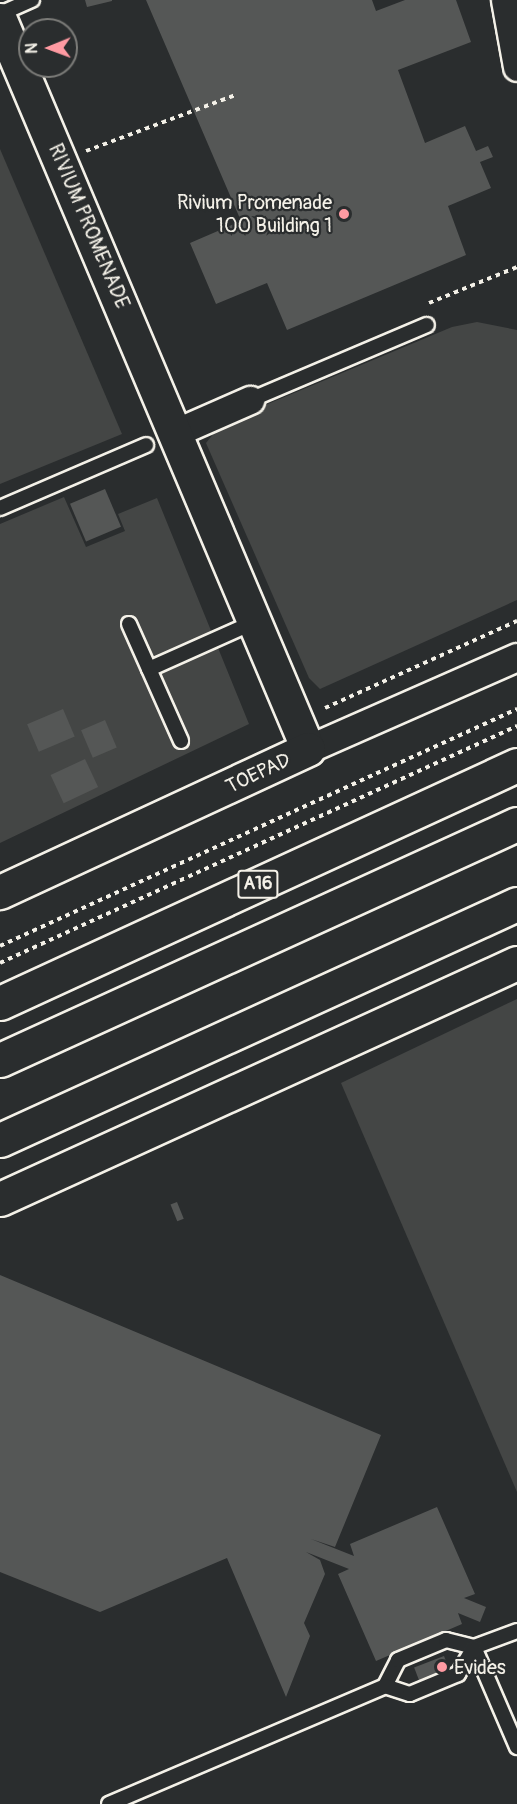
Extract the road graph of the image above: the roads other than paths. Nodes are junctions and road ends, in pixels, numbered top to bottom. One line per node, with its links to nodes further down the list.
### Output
1 (33, 0): 3 (lane)
2 (505, 0): 5 (street)
3 (0, 14)
4 (0, 20): 8 (main road, RIVIUM PROMENADE)
5 (517, 67)
6 (427, 325): 7 (lane)
7 (250, 400): 8 (street)
8 (177, 432): 11 (main road, RIVIUM PROMENADE)
9 (146, 445): 10 (lane)
10 (0, 507)
11 (254, 622): 14 (lane); 16 (main road, RIVIUM PROMENADE)
12 (129, 624): 14 (lane)
13 (517, 657): 16 (street, TOEPAD)
14 (149, 669): 15 (lane)
15 (181, 741)
16 (308, 750): 19 (main road, TOEPAD)
17 (517, 765): 22 (main road, A16)
18 (517, 824): 23 (main road)
19 (0, 892)
20 (517, 904): 24 (main road)
21 (517, 963): 25 (main road)
22 (0, 1003)
23 (0, 1060)
24 (0, 1140)
25 (0, 1199)
26 (517, 1631): 27 (lane)
27 (474, 1647): 28 (lane); 28 (lane); 29 (lane)
28 (385, 1686): 30 (lane)
29 (517, 1747)
30 (109, 1804)

